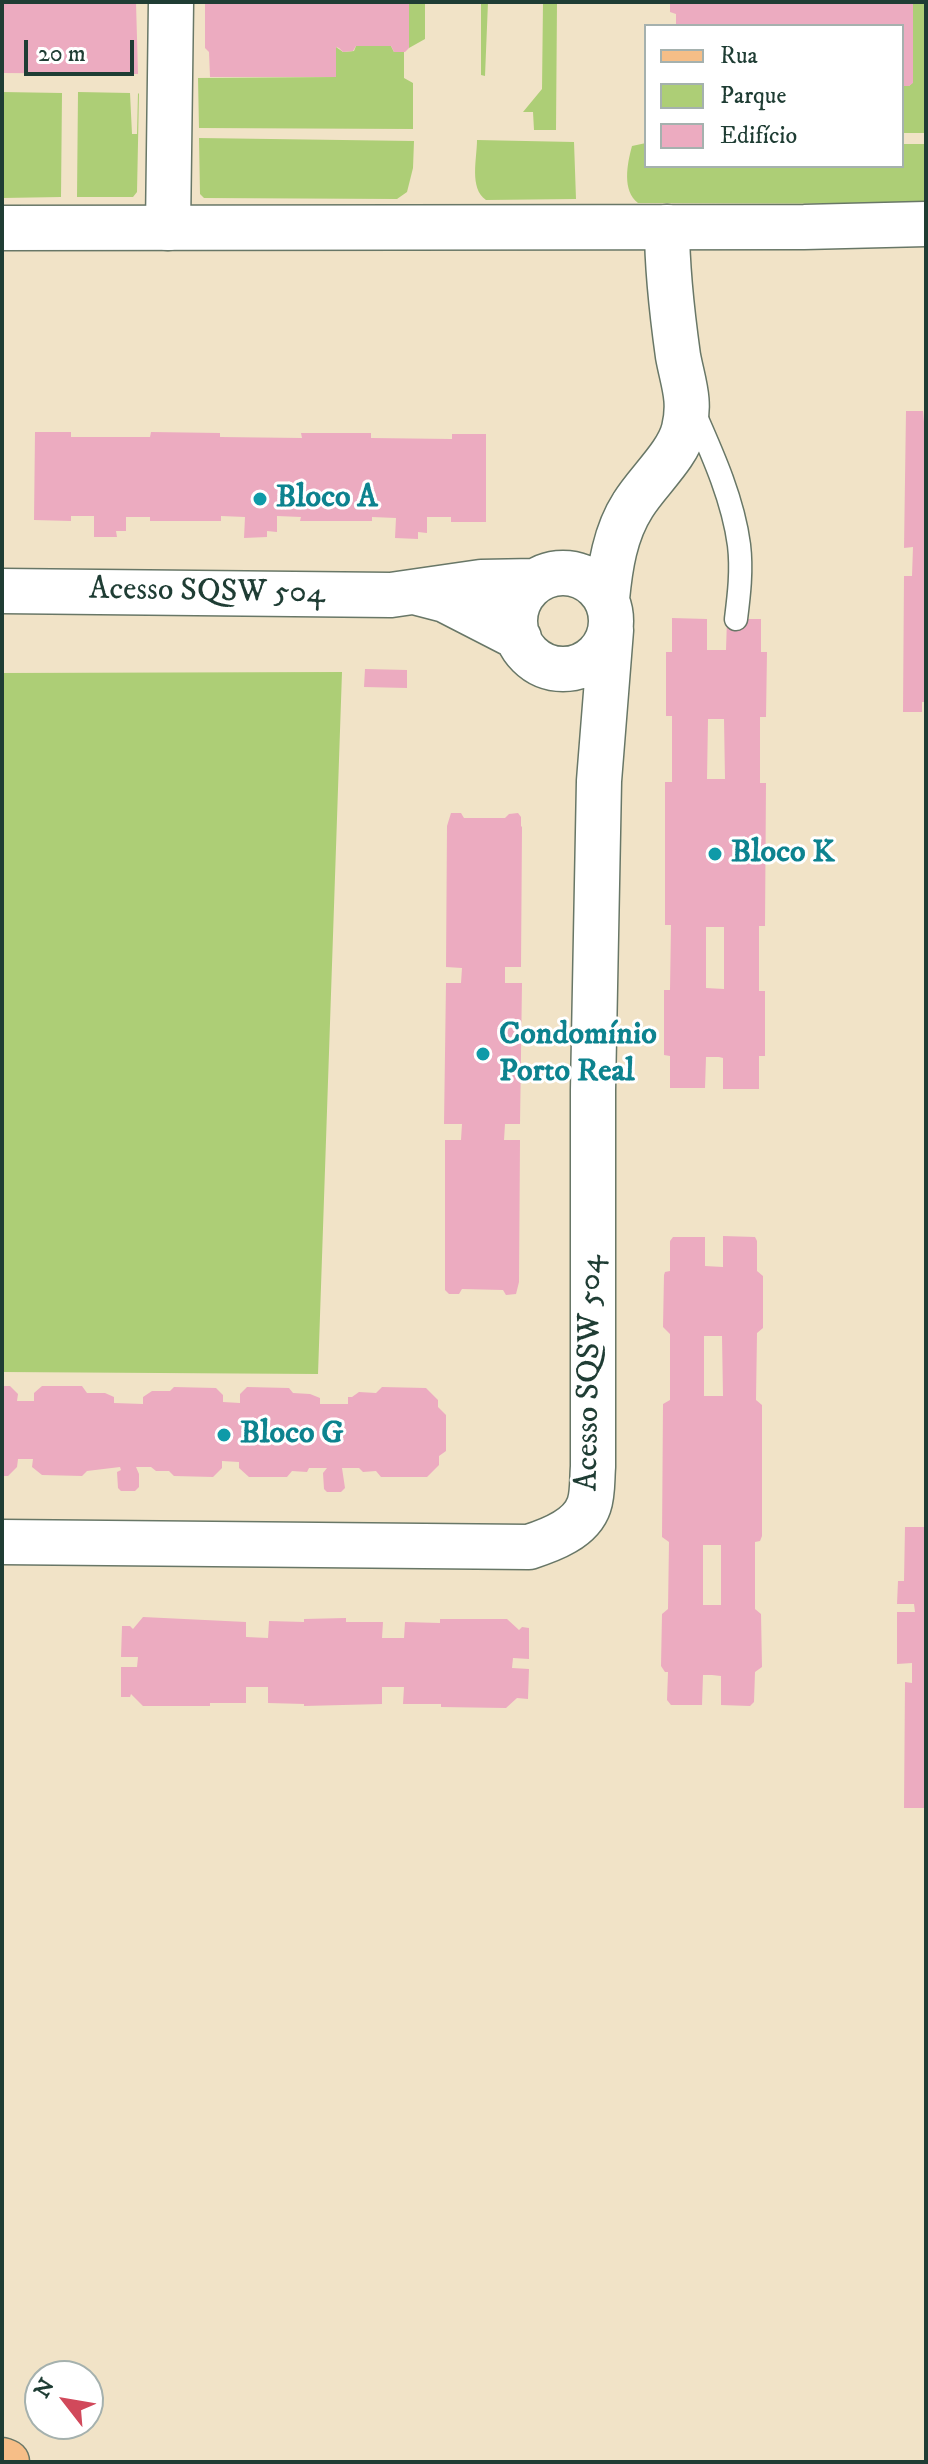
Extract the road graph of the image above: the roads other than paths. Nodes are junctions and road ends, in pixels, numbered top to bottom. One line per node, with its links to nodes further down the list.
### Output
1 (171, 2): 5 (street)
2 (924, 226): 3 (street)
3 (667, 227): 5 (street); 6 (street, Acesso SQSW 504)
4 (2, 228): 5 (street)
5 (168, 228)
6 (683, 379): 7 (street, Acesso SQSW 504); 10 (street, Acesso SQSW 504); 11 (lane)
7 (545, 577): 9 (street, Acesso SQSW 504); 10 (street); 12 (street)
8 (2, 591): 9 (street, Acesso SQSW 504)
9 (412, 591): 12 (street, Acesso SQSW 504)
10 (609, 615): 12 (street); 13 (street, Acesso SQSW 504)
11 (736, 619)
12 (526, 649): 13 (street, Acesso SQSW 504)
13 (599, 781): 14 (street, Acesso SQSW 504)
14 (2, 1542)

